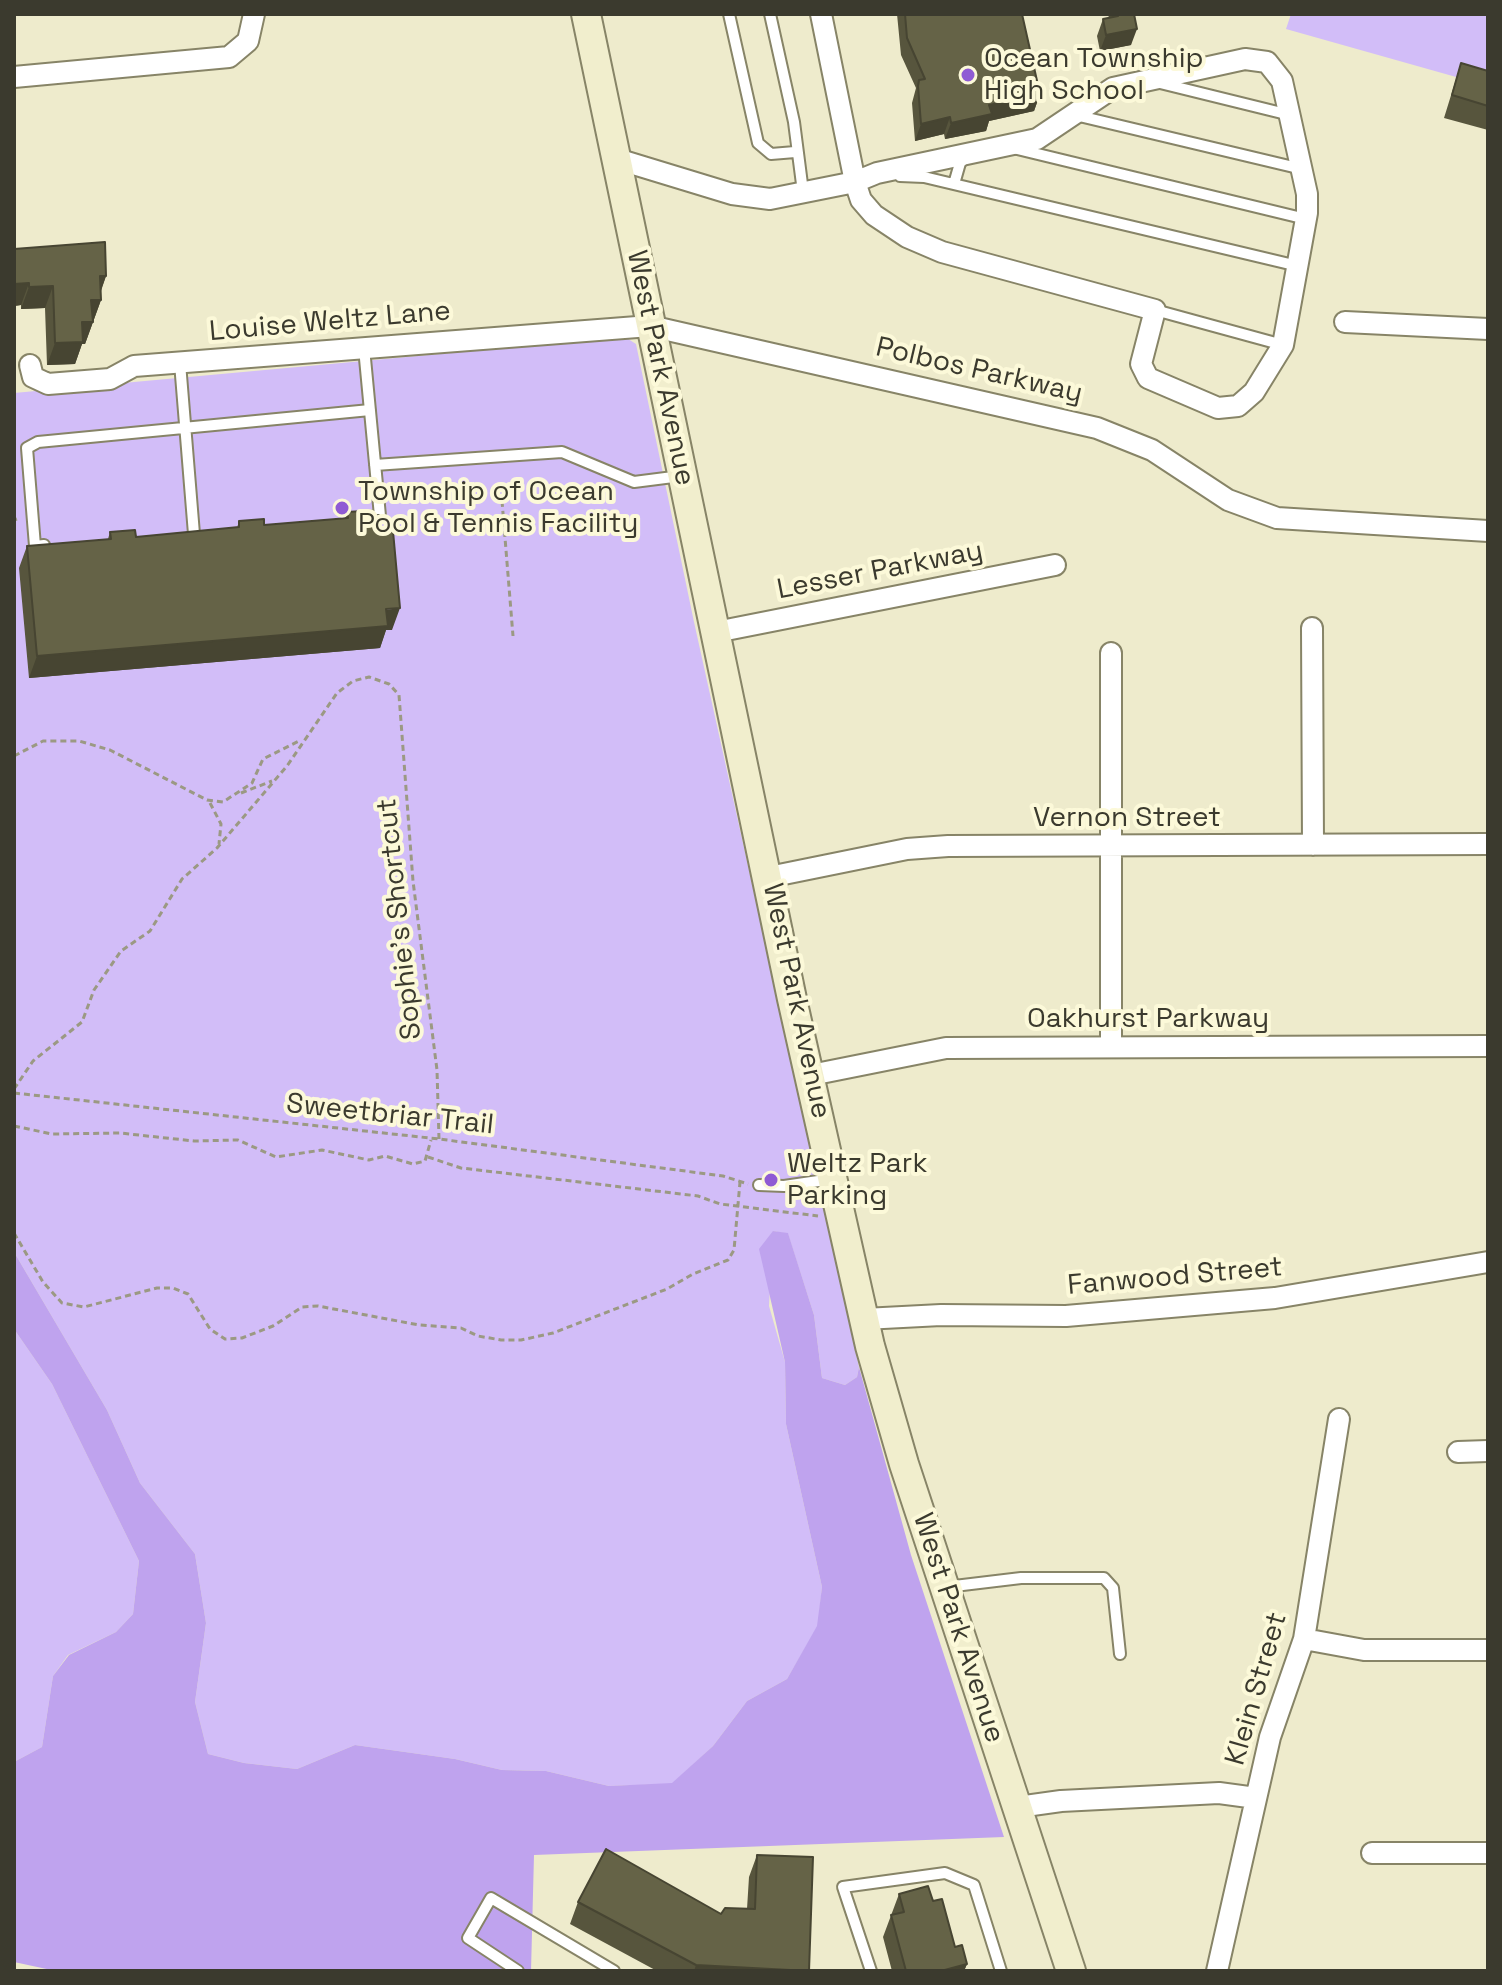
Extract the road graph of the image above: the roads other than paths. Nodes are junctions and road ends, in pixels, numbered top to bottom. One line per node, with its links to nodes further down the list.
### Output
1 (254, 14): 6 (street)
2 (586, 14): 13 (street, West Park Avenue)
3 (729, 14): 11 (lane)
4 (770, 14): 11 (lane)
5 (821, 14): 15 (street)
6 (14, 77)
7 (1148, 80): 8 (street); 9 (lane); 9 (street)
8 (1075, 115): 10 (street); 14 (lane)
9 (1290, 115): 14 (street)
10 (1004, 146): 12 (street); 18 (lane)
11 (795, 152): 17 (lane)
12 (973, 152): 15 (street); 16 (lane)
13 (617, 159): 17 (street); 22 (street, West Park Avenue)
14 (1302, 169): 18 (street)
15 (855, 182): 16 (lane); 17 (street); 20 (street)
16 (954, 184): 19 (lane)
17 (803, 192)
18 (1306, 219): 19 (street)
19 (1299, 266): 24 (street)
20 (1155, 310): 24 (lane); 24 (street)
21 (1345, 322): 23 (street)
22 (650, 326): 25 (street, Louise Weltz Lane); 31 (street, West Park Avenue); 33 (street, Polbos Parkway)
23 (1488, 329)
24 (1283, 345)
25 (364, 348): 26 (street, Louise Weltz Lane); 28 (lane)
26 (180, 363): 27 (street, Louise Weltz Lane); 29 (lane)
27 (30, 365)
28 (370, 410): 29 (lane); 30 (lane)
29 (185, 426): 35 (lane); 37 (lane)
30 (375, 465): 31 (lane); 32 (lane)
31 (682, 475): 40 (street, West Park Avenue)
32 (349, 519)
33 (1488, 531)
34 (209, 532): 35 (lane)
35 (194, 534): 36 (lane)
36 (178, 535)
37 (51, 545)
38 (1055, 565): 40 (street, Lesser Parkway)
39 (1312, 628): 44 (street)
40 (716, 632): 45 (street, West Park Avenue)
41 (1111, 653): 43 (street)
42 (1488, 844): 44 (street, Vernon Street)
43 (1112, 845): 44 (street, Vernon Street); 45 (street, Vernon Street); 47 (street)
44 (1313, 845)
45 (769, 877): 48 (street, West Park Avenue)
46 (1488, 1046): 47 (street, Oakhurst Parkway)
47 (1111, 1047): 48 (street, Oakhurst Parkway)
48 (811, 1075): 49 (street, West Park Avenue)
49 (834, 1178): 50 (lane); 52 (street, West Park Avenue)
50 (759, 1185)
51 (1488, 1262): 52 (street, Fanwood Street)
52 (864, 1319): 56 (street, West Park Avenue)
53 (1339, 1419): 57 (street, Klein Street)
54 (1488, 1451): 55 (street)
55 (1458, 1452)
56 (944, 1587): 59 (lane); 61 (street, West Park Avenue)
57 (1304, 1639): 58 (street); 60 (street, Klein Street)
58 (1488, 1650)
59 (1120, 1654)
60 (1256, 1798): 61 (street); 69 (street, Klein Street)
61 (1018, 1807): 68 (street, West Park Avenue)
62 (1372, 1853): 63 (street)
63 (1488, 1853)
64 (518, 1971): 65 (lane)
65 (614, 1971)
66 (871, 1971): 67 (lane)
67 (1001, 1971)
68 (1071, 1971)
69 (1217, 1971)

